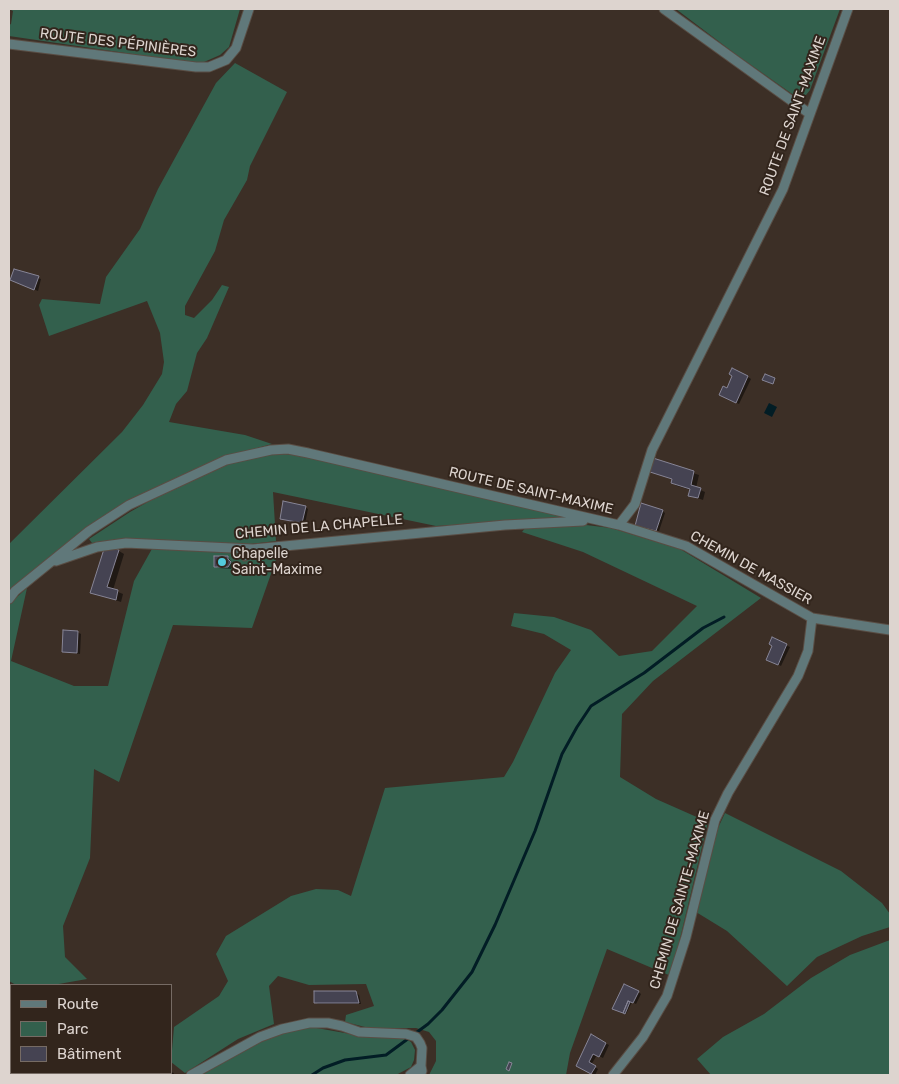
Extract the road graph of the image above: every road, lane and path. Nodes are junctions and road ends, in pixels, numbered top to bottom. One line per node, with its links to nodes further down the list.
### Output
1 (248, 9): 4 (street, ROUTE DES PÉPINIÈRES)
2 (664, 9): 5 (street)
3 (848, 9): 5 (street, ROUTE DE SAINT-MAXIME)
4 (9, 44)
5 (810, 114): 7 (street, ROUTE DE SAINT-MAXIME)
6 (594, 520): 7 (street, ROUTE DE SAINT-MAXIME); 8 (street, CHEMIN DE LA CHAPELLE); 10 (street, ROUTE DE SAINT-MAXIME)
7 (619, 525): 12 (street, CHEMIN DE MASSIER)
8 (244, 548): 9 (lane); 10 (street, CHEMIN DE LA CHAPELLE)
9 (245, 558)
10 (50, 563): 11 (street, ROUTE DE SAINT-MAXIME)
11 (9, 599)
12 (812, 618): 13 (street); 17 (street, CHEMIN DE SAINTE-MAXIME)
13 (890, 630)
14 (420, 1070): 15 (street); 16 (street)
15 (191, 1075)
16 (410, 1075)
17 (613, 1075)

